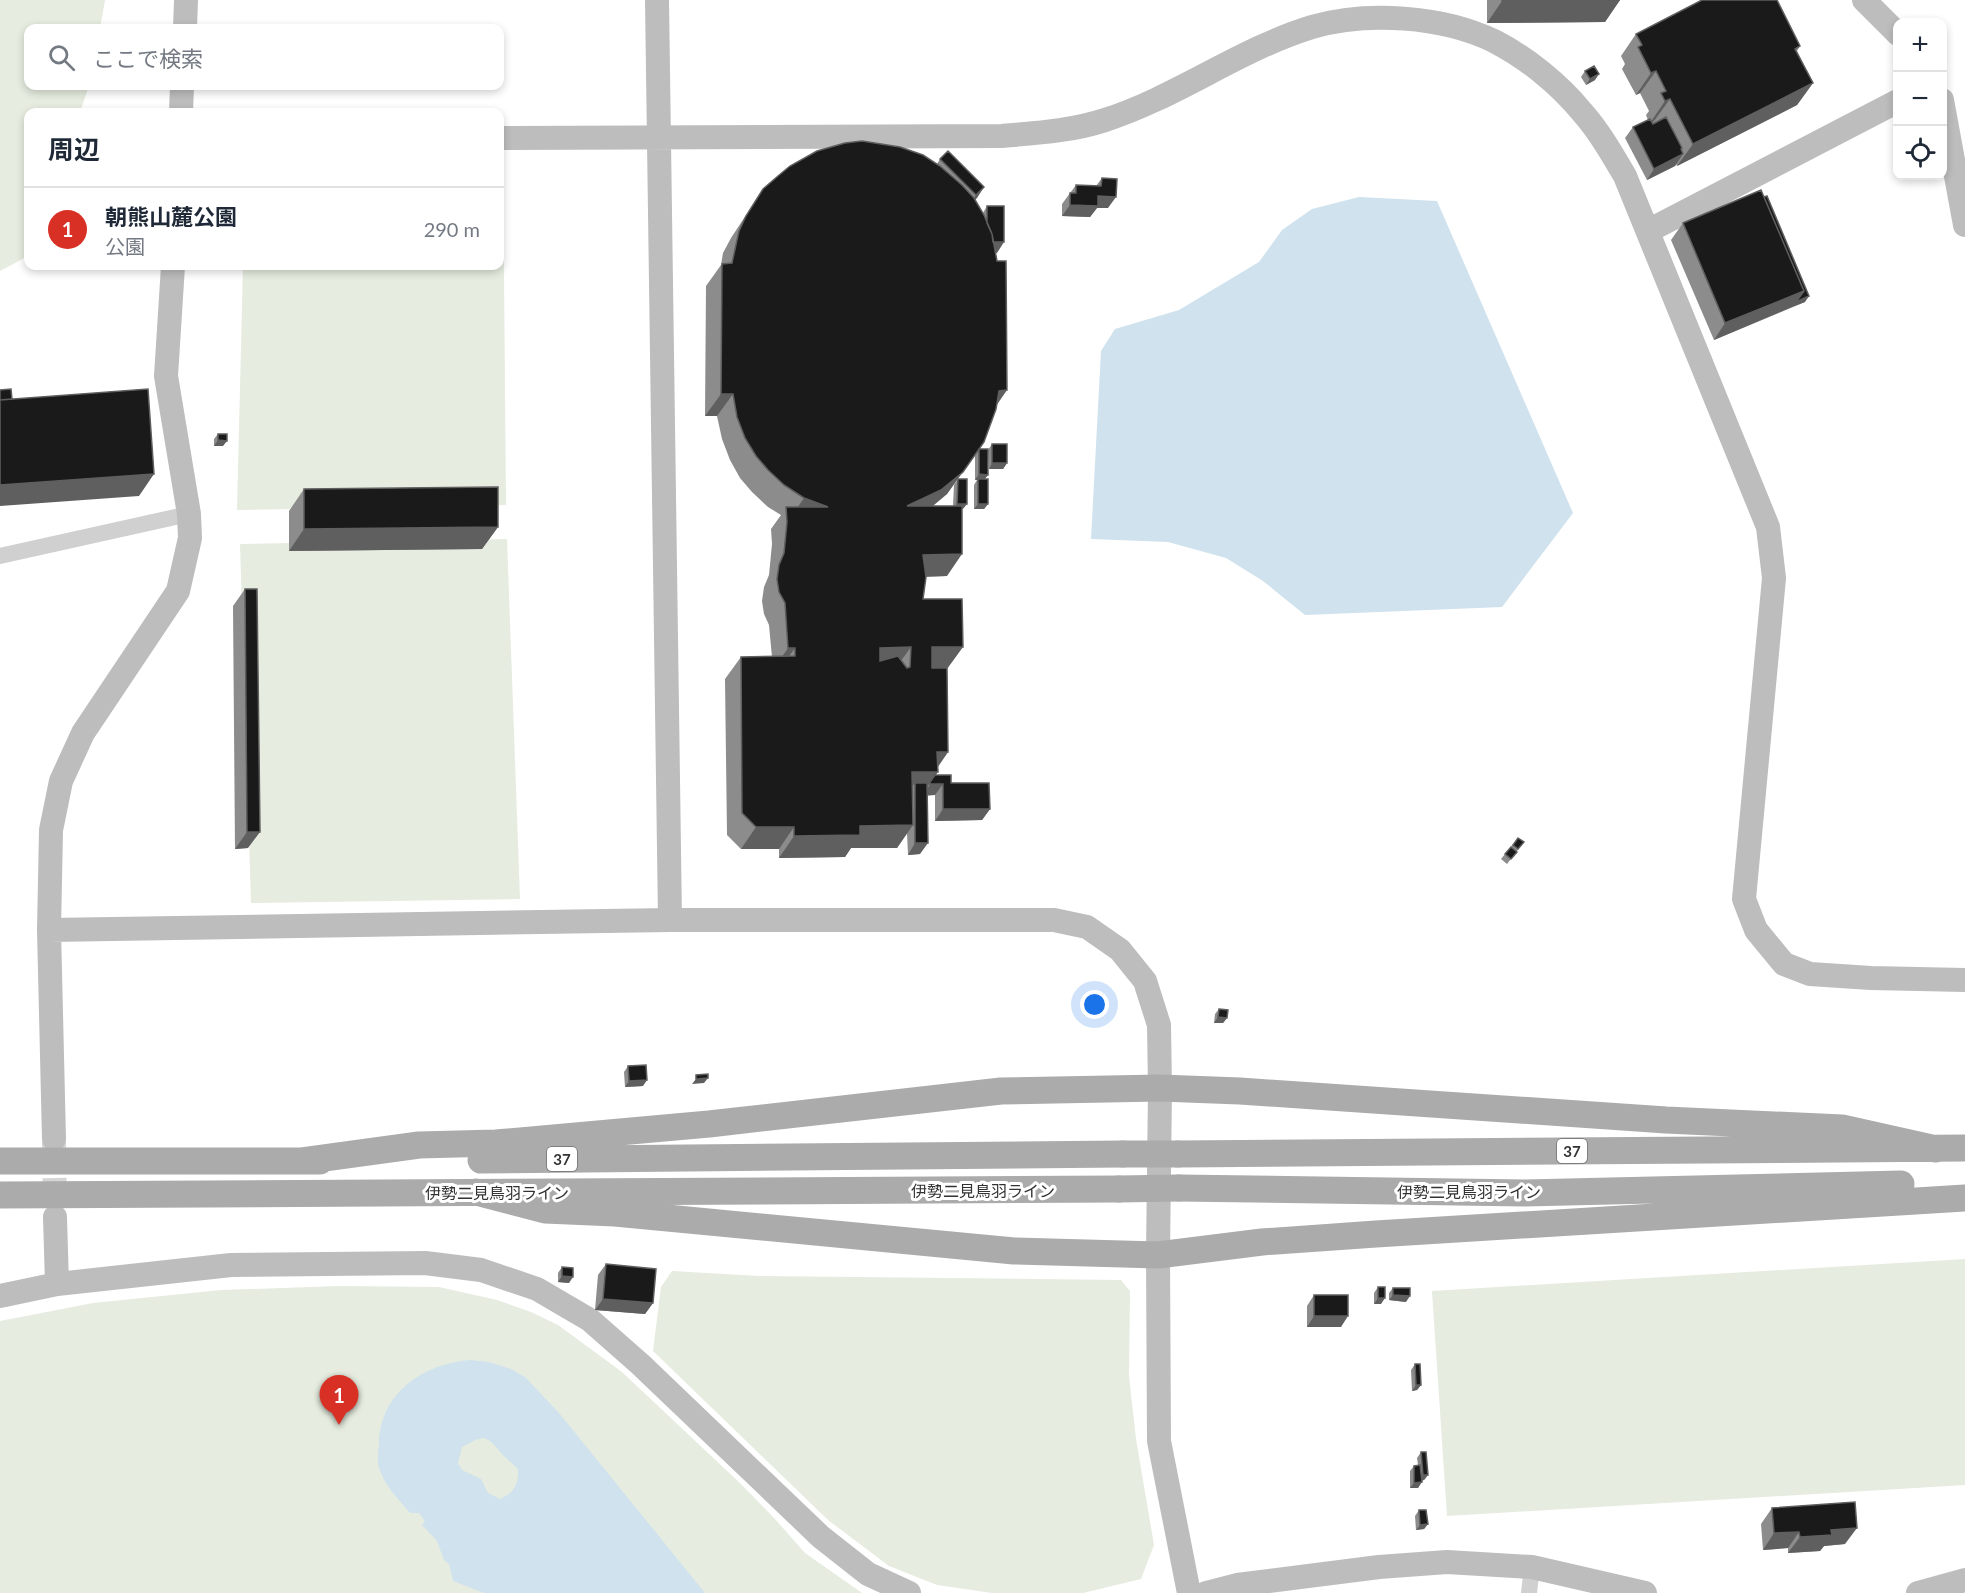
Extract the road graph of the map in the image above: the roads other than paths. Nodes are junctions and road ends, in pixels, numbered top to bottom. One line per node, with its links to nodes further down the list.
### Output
1 (186, 0): 4 (street)
2 (657, 0): 11 (street)
3 (1864, 0): 5 (street)
4 (184, 24)
5 (1893, 29)
6 (182, 90): 8 (street)
7 (1893, 104): 13 (street)
8 (181, 108)
9 (1947, 126): 12 (street)
10 (504, 138): 11 (street)
11 (659, 138): 13 (street); 17 (street)
12 (1965, 225)
13 (1648, 231): 19 (street)
14 (173, 270): 15 (street)
15 (189, 514): 16 (street); 18 (street)
16 (0, 556)
17 (670, 920): 18 (street); 20 (street)
18 (49, 930): 21 (street)
19 (1965, 980)
20 (1160, 1088): 23 (main road); 25 (main road); 31 (street)
21 (54, 1139)
22 (1965, 1148): 23 (main road, 伊勢二見鳥羽ライン / 37)
23 (1936, 1149): 25 (main road, 伊勢二見鳥羽ライン / 37, bridge)
24 (0, 1161): 25 (main road, 伊勢二見鳥羽ライン / 37)
25 (302, 1161)
26 (1965, 1183): 27 (main road, 伊勢二見鳥羽ライン / 37, bridge)
27 (476, 1191): 28 (main road, 伊勢二見鳥羽ライン / 37); 31 (main road)
28 (0, 1195)
29 (1965, 1198): 31 (main road)
30 (55, 1217): 32 (street)
31 (1158, 1255): 37 (street)
32 (57, 1284): 33 (street); 36 (street)
33 (0, 1296)
34 (1532, 1567): 38 (street); 39 (street); 40 (street)
35 (1965, 1580): 41 (street)
36 (909, 1593)
37 (1189, 1593)
38 (1206, 1593)
39 (1529, 1593)
40 (1645, 1593)
41 (1918, 1593)

